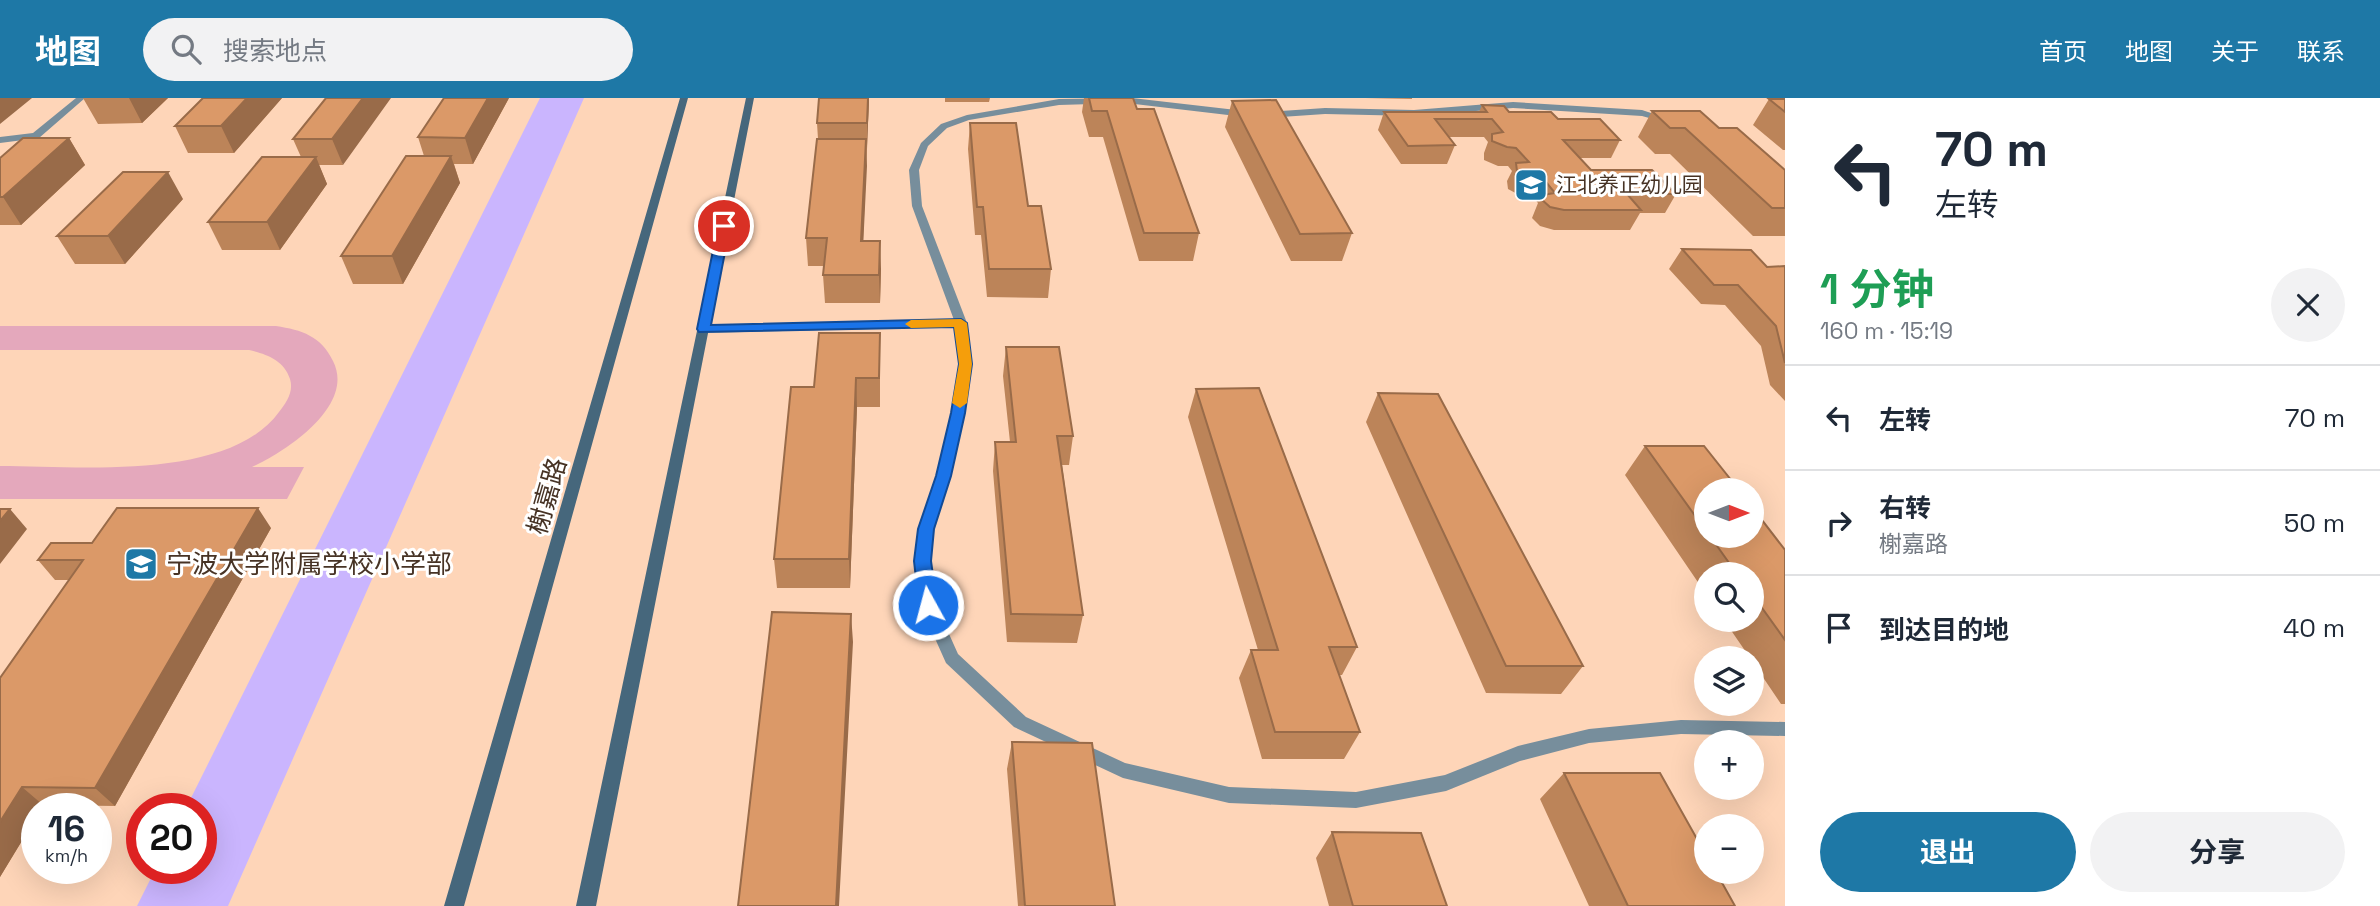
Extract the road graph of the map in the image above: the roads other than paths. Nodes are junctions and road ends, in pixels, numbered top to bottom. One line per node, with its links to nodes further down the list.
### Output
1 (81, 98): 7 (lane)
2 (684, 98): 11 (main road, 榭嘉路)
3 (750, 98): 9 (main road)
4 (1317, 98): 5 (lane)
5 (1325, 111): 6 (lane); 8 (lane)
6 (1682, 124)
7 (0, 140)
8 (961, 323): 9 (lane); 10 (lane)
9 (704, 329): 12 (main road)
10 (1785, 729)
11 (454, 906)
12 (586, 906)

